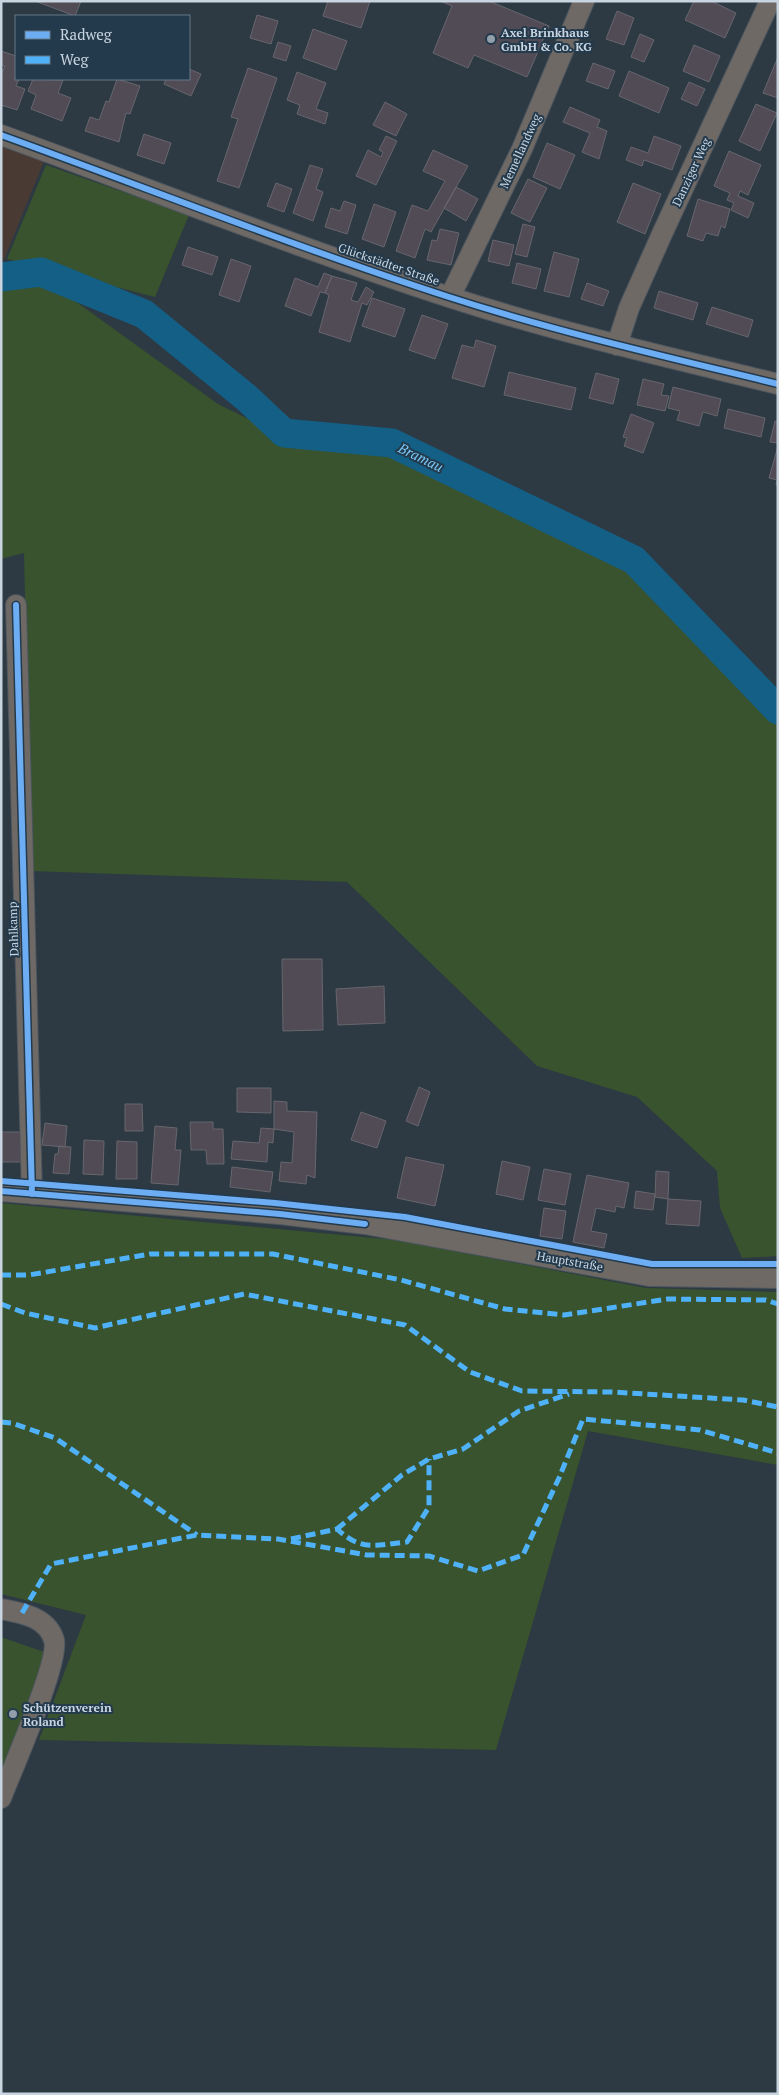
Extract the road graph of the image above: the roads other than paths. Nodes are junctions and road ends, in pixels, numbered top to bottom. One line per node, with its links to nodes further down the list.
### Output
1 (584, 1): 4 (street, Memellandweg)
2 (770, 1): 5 (street, Danziger Weg)
3 (1, 136): 4 (street, Glückstädter Straße)
4 (450, 297): 5 (street, Glückstädter Straße)
5 (617, 345): 6 (street, Glückstädter Straße)
6 (778, 384)
7 (16, 605): 9 (street, Dahlkamp)
8 (1, 1191): 9 (street)
9 (32, 1194): 10 (street, Hauptstraße)
10 (778, 1278)
11 (1, 1609): 12 (street)
12 (1, 1798)

